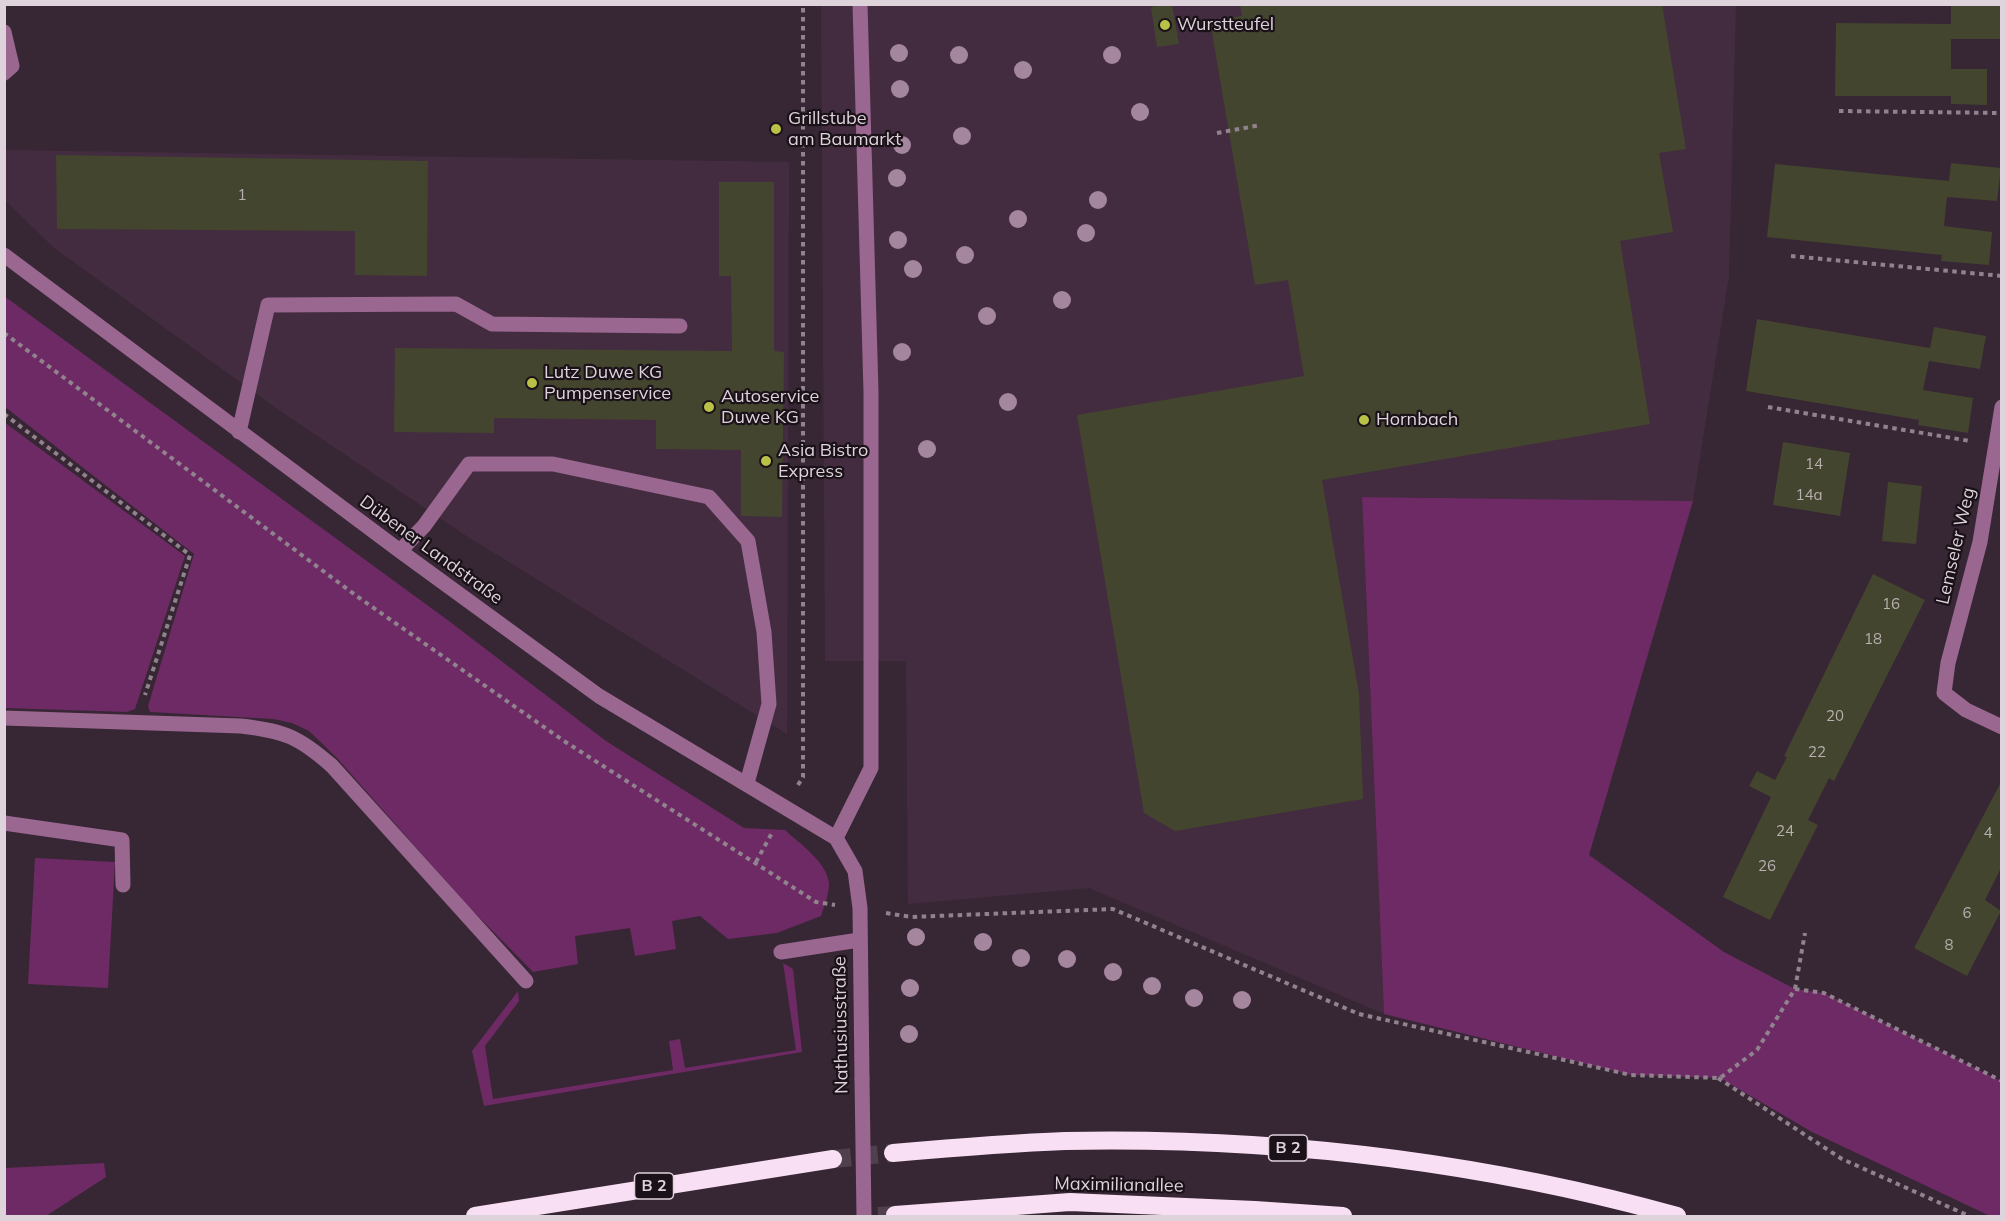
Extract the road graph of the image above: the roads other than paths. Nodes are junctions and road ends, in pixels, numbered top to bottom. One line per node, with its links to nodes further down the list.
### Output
1 (860, 4): 15 (street)
2 (4, 32): 3 (street)
3 (4, 73)
4 (4, 255): 6 (street, Dübener Landstraße)
5 (4, 261): 6 (street, Dübener Landstraße)
6 (21, 269): 9 (street, Dübener Landstraße)
7 (680, 326): 9 (street)
8 (2001, 407): 12 (street, Lemseler Weg)
9 (239, 432): 10 (street, Dübener Landstraße)
10 (400, 551): 13 (street, Dübener Landstraße); 13 (street)
11 (4, 718): 19 (street)
12 (2001, 727)
13 (747, 783): 15 (street, Dübener Landstraße)
14 (4, 823): 16 (street)
15 (836, 838): 17 (street, Nathusiusstraße)
16 (123, 885)
17 (859, 940): 18 (street); 24 (street, Nathusiusstraße, bridge)
18 (780, 952)
19 (526, 981)
20 (892, 1153): 26 (highway, B 2)
21 (833, 1159): 23 (highway, B 2)
22 (895, 1215): 25 (highway, Maximilianallee)
23 (475, 1216)
24 (864, 1216)
25 (1343, 1216)
26 (1677, 1216)

